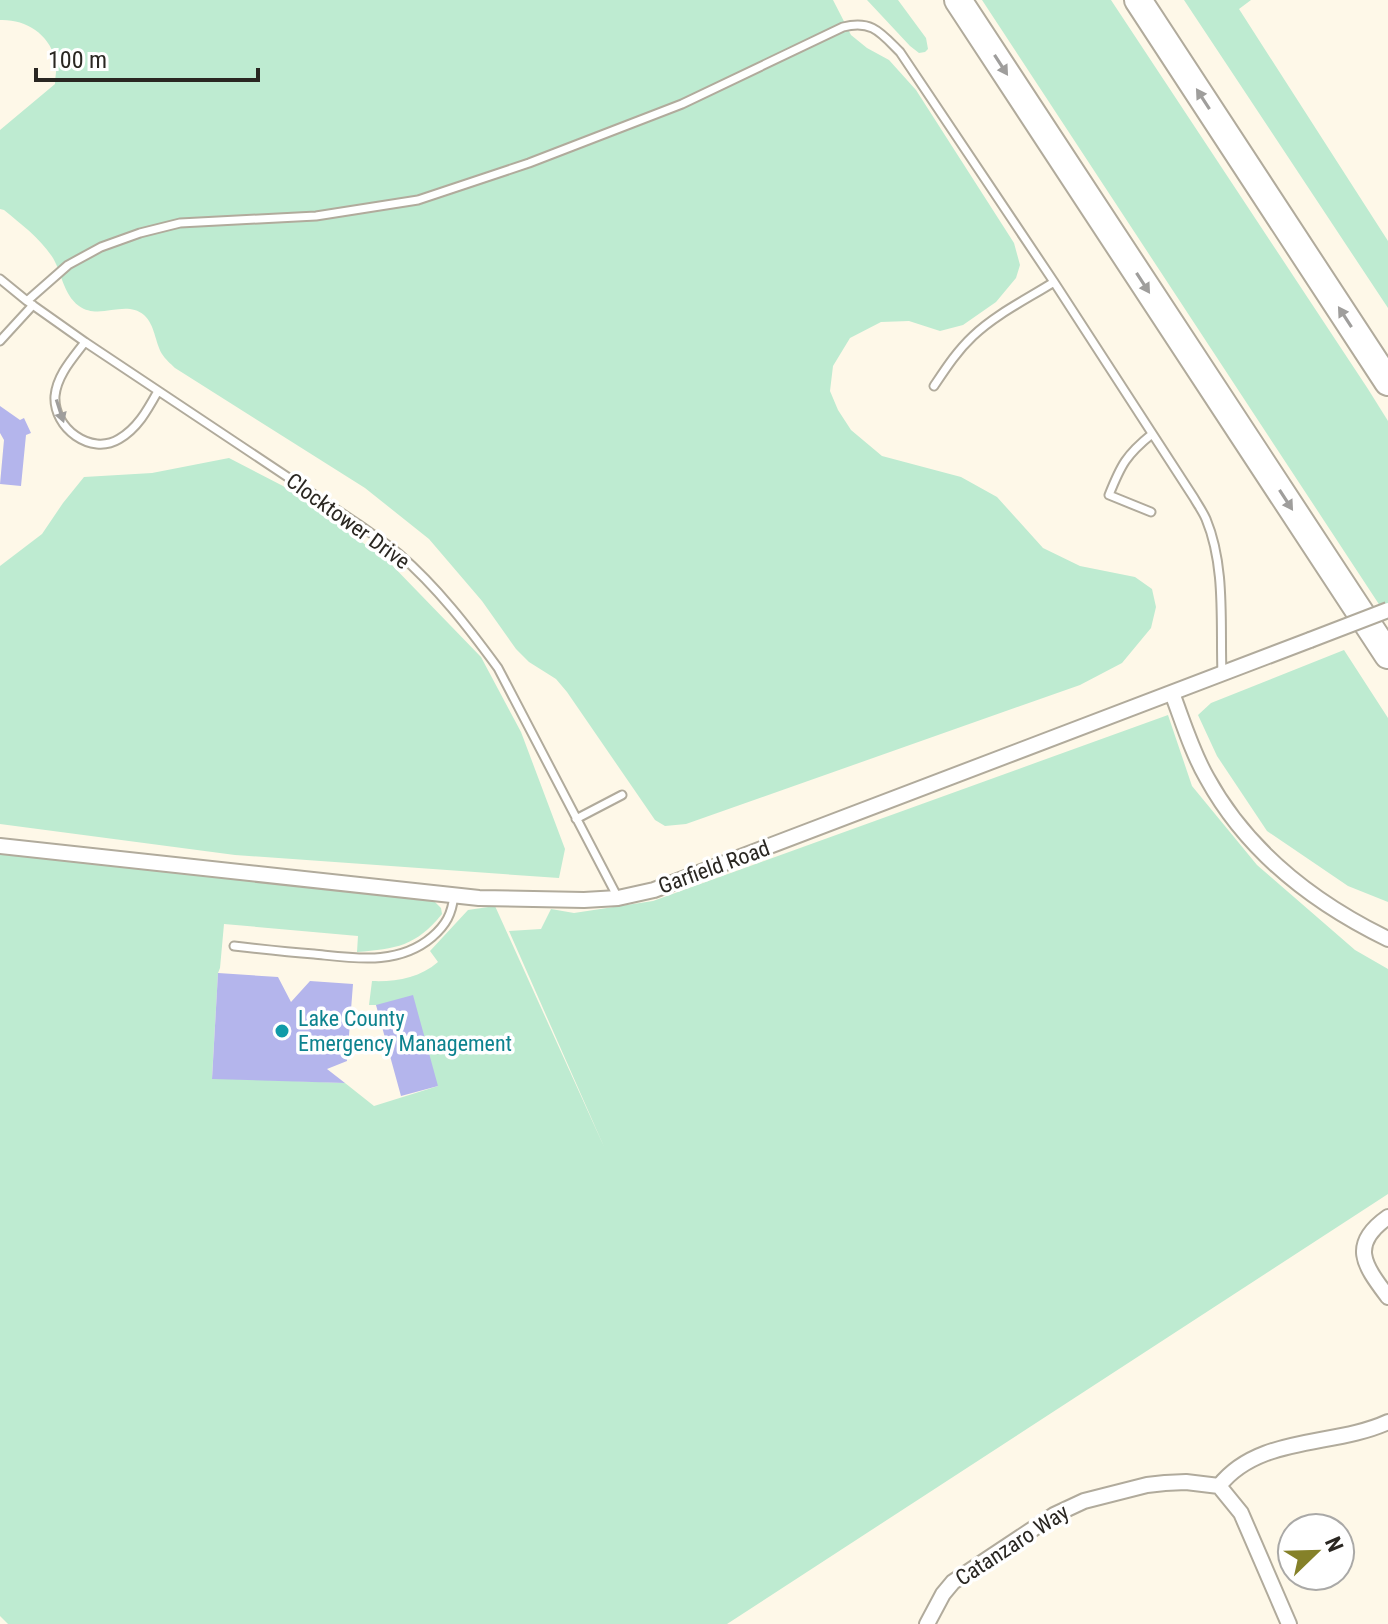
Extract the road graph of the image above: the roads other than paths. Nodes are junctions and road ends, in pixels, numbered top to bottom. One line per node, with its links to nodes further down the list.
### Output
1 (958, 0): 14 (highway, one-way to 14)
2 (1138, 0): 8 (highway, one-way to 2)
3 (0, 279): 5 (lane, Clocktower Drive)
4 (1054, 282): 5 (lane); 9 (lane); 11 (lane)
5 (30, 303): 6 (lane); 7 (lane, Clocktower Drive)
6 (0, 341)
7 (85, 342): 10 (lane, Clocktower Drive); 10 (lane, one-way to 10)
8 (1388, 382)
9 (934, 386)
10 (158, 391): 18 (lane, Clocktower Drive)
11 (1152, 434): 12 (lane); 15 (lane)
12 (1151, 512)
13 (1388, 610): 15 (street, Garfield Road, bridge)
14 (1388, 655)
15 (1222, 674): 16 (street, Garfield Road)
16 (1172, 693): 21 (street, Garfield Road); 22 (street)
17 (622, 795): 18 (lane)
18 (576, 819): 21 (lane, Clocktower Drive)
19 (0, 846): 20 (street, Garfield Road)
20 (454, 895): 21 (street, Garfield Road); 23 (lane)
21 (618, 898)
22 (1388, 939)
23 (234, 946)
24 (1388, 1217): 25 (street)
25 (1388, 1297)
26 (1388, 1422): 27 (street)
27 (1219, 1486): 28 (street, Catanzaro Way); 29 (street)
28 (927, 1624)
29 (1289, 1624)

